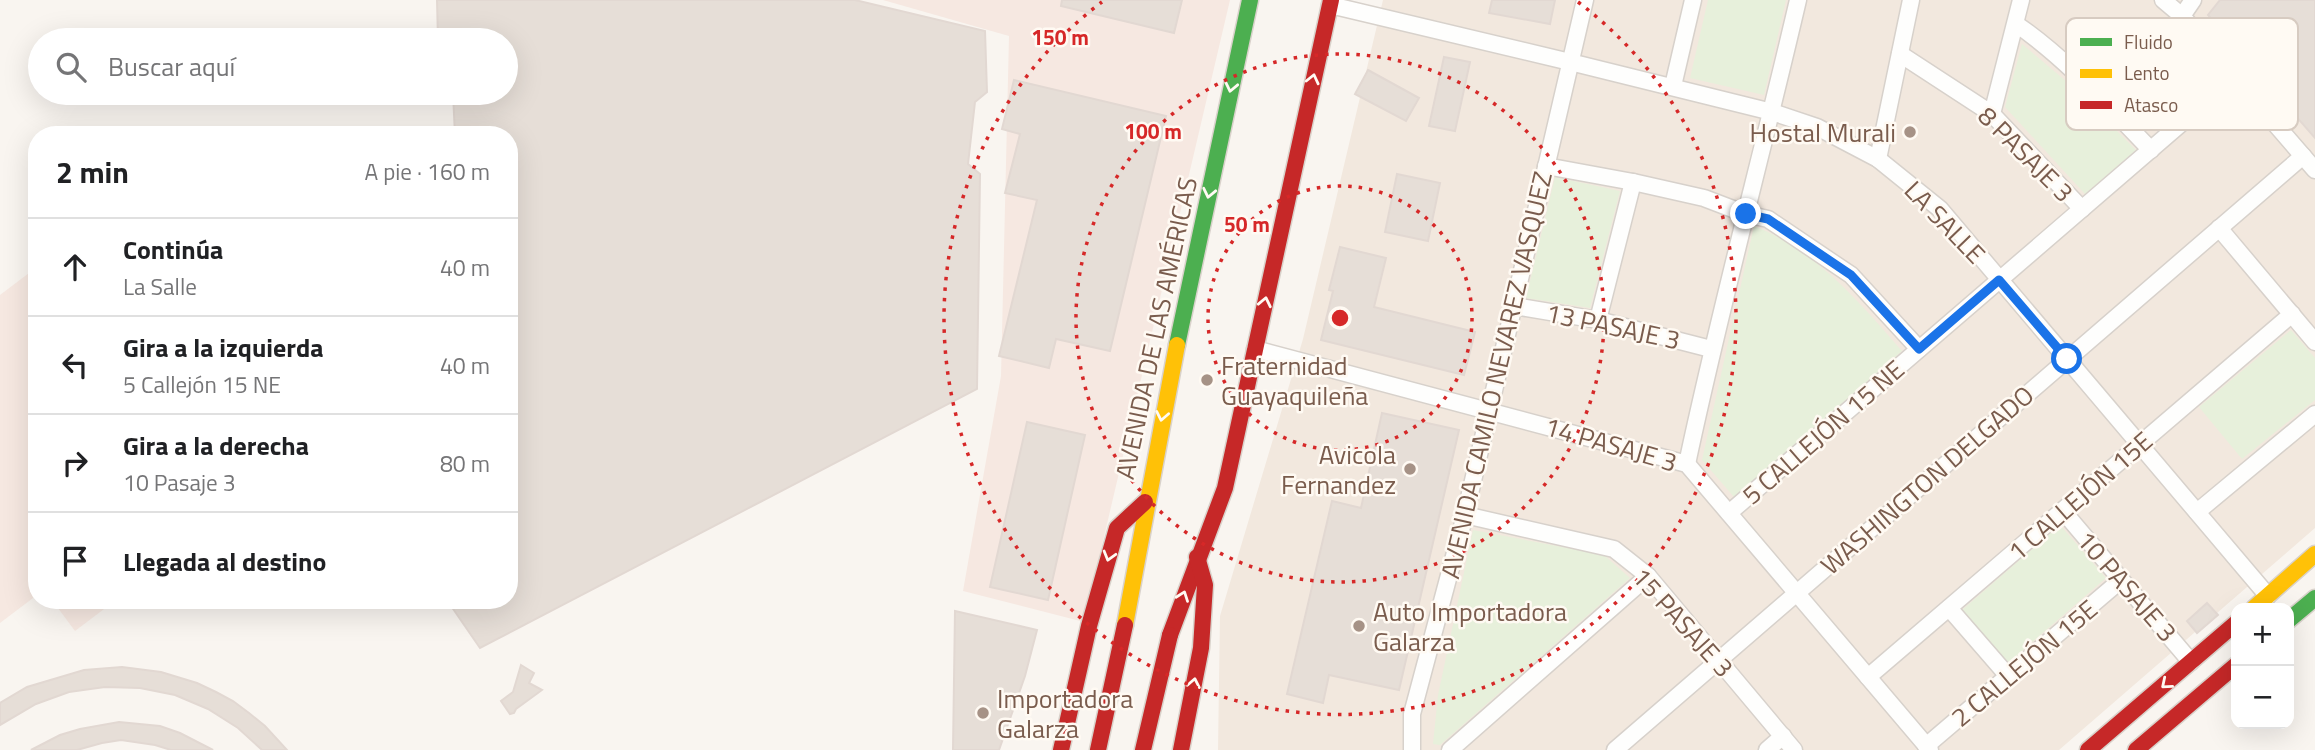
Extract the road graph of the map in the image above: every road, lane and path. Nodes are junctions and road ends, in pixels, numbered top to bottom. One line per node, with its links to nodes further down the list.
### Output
1 (1250, 0): 43 (main road, AVENIDA DE LAS AMÉRICAS, one-way to 43)
2 (1585, 0): 13 (street, AVENIDA CAMILO NEVAREZ VASQUEZ)
3 (1693, 0): 15 (street)
4 (1798, 0): 16 (street)
5 (1911, 0): 12 (street)
6 (2021, 0): 11 (street)
7 (2163, 0): 10 (street)
8 (2193, 0): 10 (street)
9 (1330, 3): 13 (street, LA SALLE); 35 (main road, one-way to 9)
10 (2182, 16)
11 (2016, 24): 14 (street); 17 (street)
12 (1900, 54): 17 (street, 8 PASAJE 3); 23 (street)
13 (1570, 62): 15 (street, LA SALLE); 24 (street, AVENIDA CAMILO NEVAREZ VASQUEZ)
14 (2066, 64)
15 (1673, 86): 16 (street, LA SALLE)
16 (1772, 112): 23 (street, LA SALLE); 28 (street)
17 (1992, 114): 27 (street, 8 PASAJE 3)
18 (2132, 130): 21 (street)
19 (2174, 130): 21 (street, 5 CALLEJÓN 15 NE)
20 (2281, 130): 22 (street)
21 (2151, 150): 27 (street, 5 CALLEJÓN 15 NE)
22 (2303, 156): 25 (street); 29 (street, WASHINGTON DELGADO)
23 (1878, 159): 30 (street, LA SALLE)
24 (1546, 166): 26 (street); 31 (street, AVENIDA CAMILO NEVAREZ VASQUEZ)
25 (2315, 170)
26 (1633, 182): 28 (street); 33 (street)
27 (2082, 209): 30 (street, 5 CALLEJÓN 15 NE)
28 (1746, 214): 36 (street); 37 (street)
29 (2219, 228): 32 (street); 38 (street, WASHINGTON DELGADO)
30 (1999, 280): 37 (street, 5 CALLEJÓN 15 NE); 38 (street, LA SALLE)
31 (1514, 306): 33 (street, 13 PASAJE 3); 39 (street, AVENIDA CAMILO NEVAREZ VASQUEZ)
32 (2292, 314): 34 (street); 41 (street, 1 CALLEJÓN 15E)
33 (1598, 320): 36 (street, 13 PASAJE 3)
34 (2315, 342)
35 (1255, 349): 39 (street, 14 PASAJE 3); 49 (main road)
36 (1712, 349): 42 (street)
37 (1919, 349): 46 (street, 5 CALLEJÓN 15 NE)
38 (2067, 359): 41 (street, LA SALLE); 52 (street, WASHINGTON DELGADO)
39 (1489, 410): 42 (street, 14 PASAJE 3); 47 (street, AVENIDA CAMILO NEVAREZ VASQUEZ)
40 (2315, 414): 45 (street)
41 (2139, 445): 44 (street, 1 CALLEJÓN 15E); 45 (street, LA SALLE)
42 (1687, 464): 46 (street, 14 PASAJE 3)
43 (1145, 502): 67 (main road, one-way to 67); 68 (main road, AVENIDA DE LAS AMÉRICAS)
44 (2063, 511): 51 (street, 10 PASAJE 3); 56 (street, 1 CALLEJÓN 15E)
45 (2197, 512): 53 (street, LA SALLE)
46 (1729, 513): 52 (street, 14 PASAJE 3)
47 (1465, 515): 50 (street, 15 PASAJE 3); 71 (street, AVENIDA CAMILO NEVAREZ VASQUEZ)
48 (2315, 554): 53 (main road)
49 (1197, 557): 69 (main road, one-way to 49); 70 (main road, one-way to 49)
50 (1648, 576): 59 (street, 15 PASAJE 3); 72 (street)
51 (2121, 580): 60 (street, 10 PASAJE 3); 62 (street, 2 CALLEJÓN 15E)
52 (1797, 593): 59 (street, WASHINGTON DELGADO); 63 (street, 14 PASAJE 3)
53 (2268, 596): 55 (main road)
54 (2315, 598): 57 (main road)
55 (2260, 603)
56 (1949, 608): 62 (street); 63 (street, 1 CALLEJÓN 15E)
57 (2294, 616)
58 (2231, 627): 60 (main road)
59 (1719, 660): 64 (street, 15 PASAJE 3); 73 (street, WASHINGTON DELGADO)
60 (2191, 662): 76 (main road, one-way to 76)
61 (2235, 666): 66 (main road)
62 (2008, 676): 65 (street, 2 CALLEJÓN 15E)
63 (1868, 677): 65 (street, 14 PASAJE 3)
64 (1783, 736): 74 (street); 75 (street, 15 PASAJE 3)
65 (1928, 748)
66 (2139, 749)
67 (1061, 750)
68 (1097, 750)
69 (1143, 750)
70 (1181, 750)
71 (1412, 750)
72 (1450, 750)
73 (1615, 750)
74 (1768, 750)
75 (1794, 750)
76 (2088, 750)

